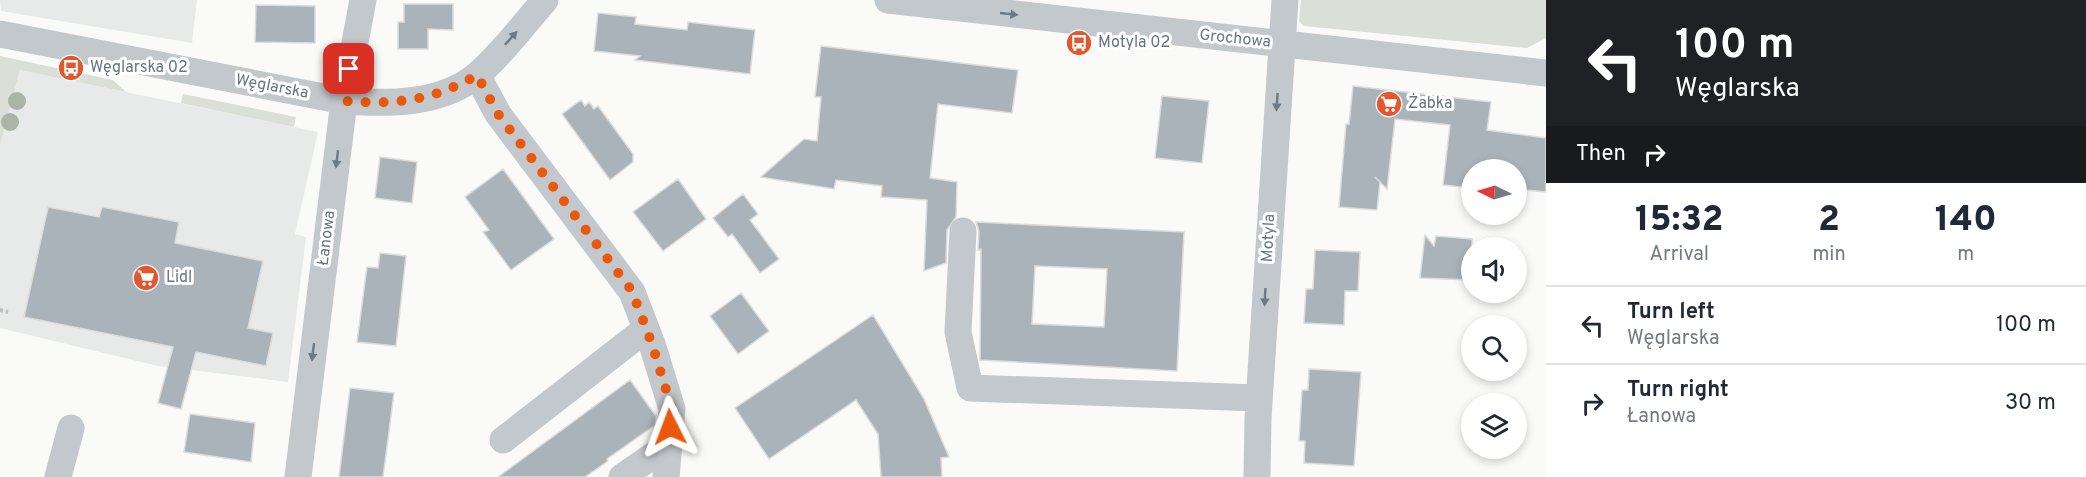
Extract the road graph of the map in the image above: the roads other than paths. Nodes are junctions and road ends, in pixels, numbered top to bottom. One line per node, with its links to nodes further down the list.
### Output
1 (363, 0): 9 (street, Łanowa)
2 (545, 0): 8 (street, Węglarska, one-way to 2)
3 (888, 0): 6 (street, Grochowa, one-way to 6)
4 (1285, 0): 6 (street, Motyla)
5 (0, 34): 9 (street, Węglarska)
6 (1281, 44): 7 (street, Grochowa); 12 (street, Motyla, one-way to 12)
7 (1546, 73)
8 (477, 75): 9 (street, Węglarska); 11 (street)
9 (344, 101): 17 (street, Łanowa, one-way to 17)
10 (963, 231): 12 (street)
11 (646, 329): 14 (street); 15 (street)
12 (1259, 398): 20 (street, Motyla)
13 (71, 428): 16 (street)
14 (502, 440)
15 (668, 445): 18 (street); 19 (street)
16 (58, 477)
17 (298, 477)
18 (622, 477)
19 (666, 477)
20 (1257, 477)

